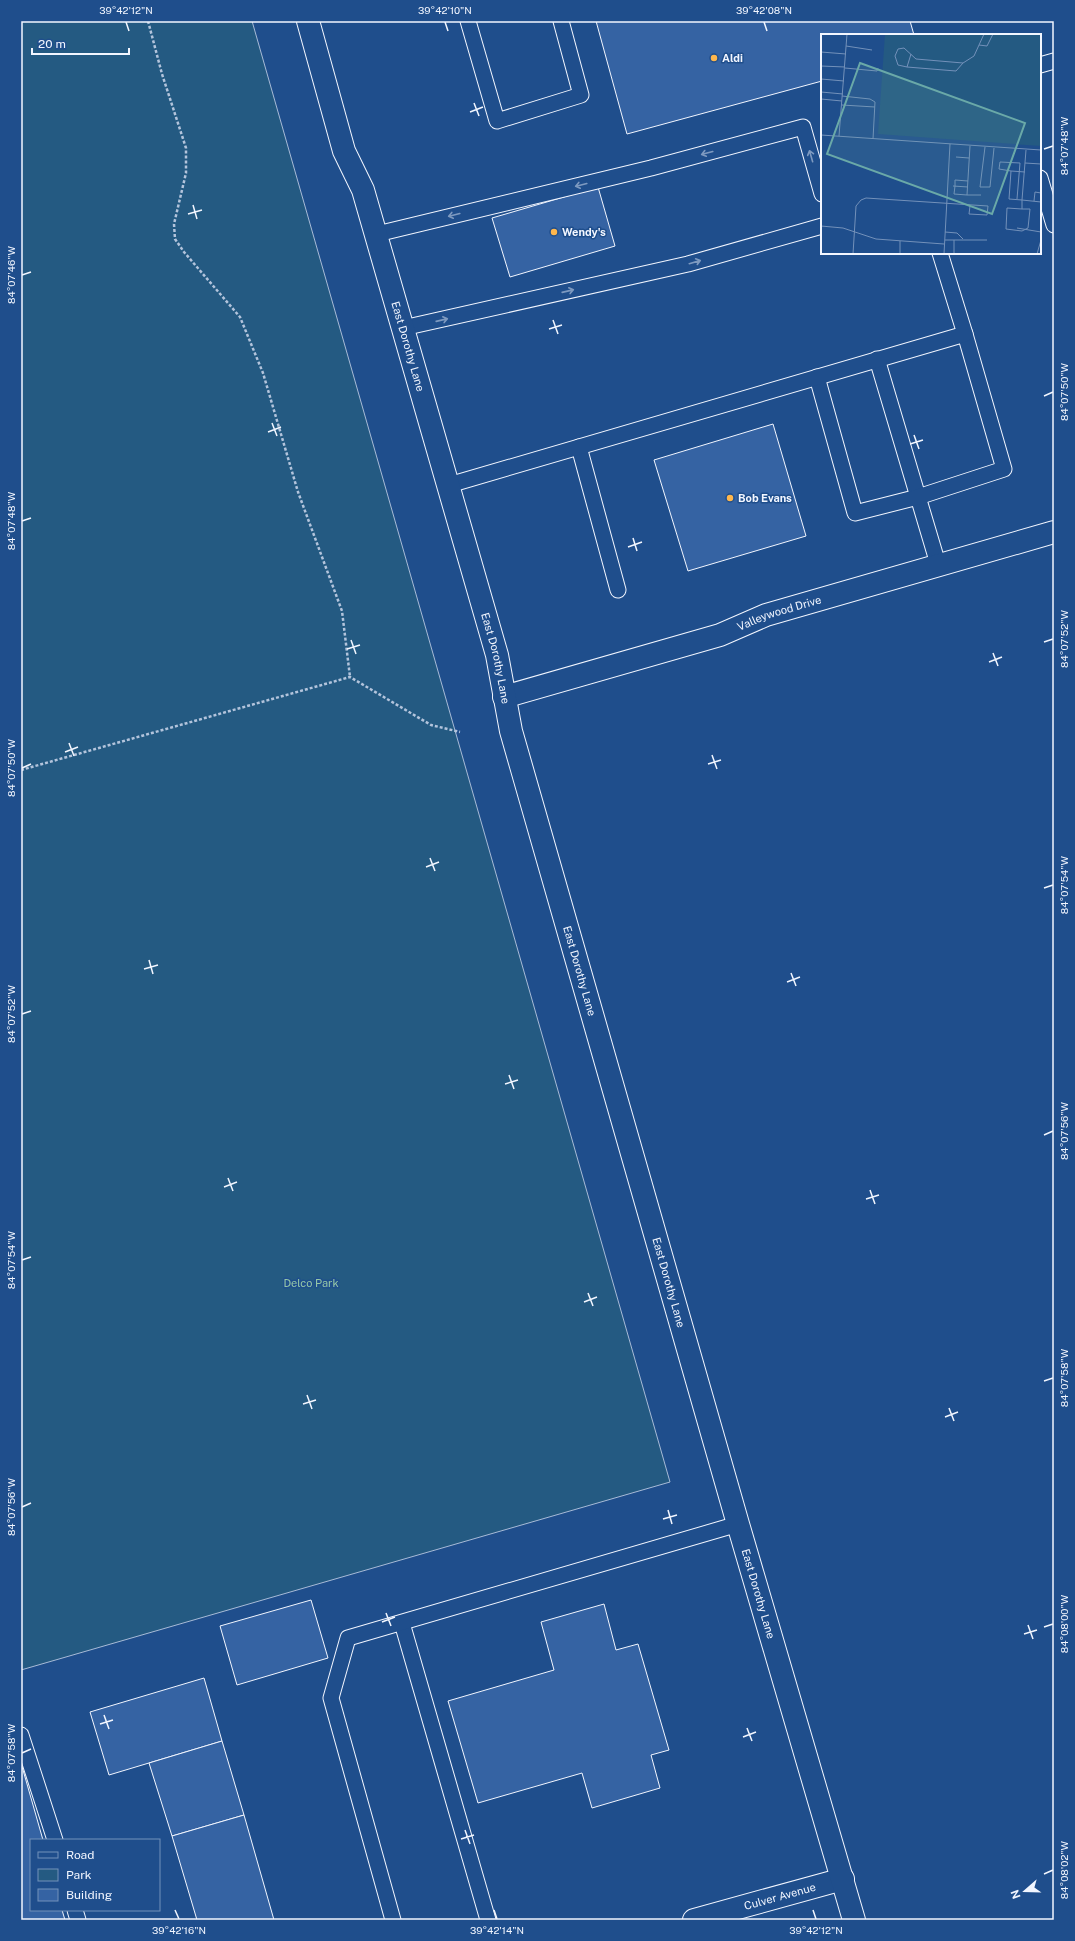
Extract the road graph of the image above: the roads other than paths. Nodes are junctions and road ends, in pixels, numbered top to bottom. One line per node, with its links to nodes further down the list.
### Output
1 (308, 21): 10 (main road, East Dorothy Lane)
2 (468, 21): 3 (lane)
3 (561, 21)
4 (1054, 61): 5 (lane)
5 (1041, 65)
6 (1041, 181): 8 (lane)
7 (821, 190): 10 (lane, one-way to 10)
8 (1054, 224)
9 (821, 226): 12 (lane, one-way to 9)
10 (377, 234): 12 (main road, East Dorothy Lane)
11 (940, 254): 13 (lane)
12 (404, 328): 17 (main road, East Dorothy Lane)
13 (965, 334): 14 (lane); 18 (lane)
14 (877, 359): 15 (lane); 18 (lane)
15 (817, 377): 16 (lane); 18 (lane)
16 (579, 447): 17 (lane); 21 (lane)
17 (449, 486): 22 (main road, East Dorothy Lane)
18 (918, 497): 20 (lane)
19 (1054, 532): 20 (main road, Valleywood Drive)
20 (938, 564): 22 (main road, Valleywood Drive)
21 (618, 590)
22 (504, 697): 23 (main road, East Dorothy Lane)
23 (738, 1524): 24 (lane); 27 (main road, East Dorothy Lane)
24 (402, 1623): 28 (lane); 29 (lane)
25 (21, 1735): 26 (lane)
26 (55, 1839)
27 (843, 1879): 30 (main road, Culver Avenue); 31 (main road, East Dorothy Lane)
28 (394, 1920)
29 (488, 1920)
30 (694, 1920)
31 (854, 1920)

